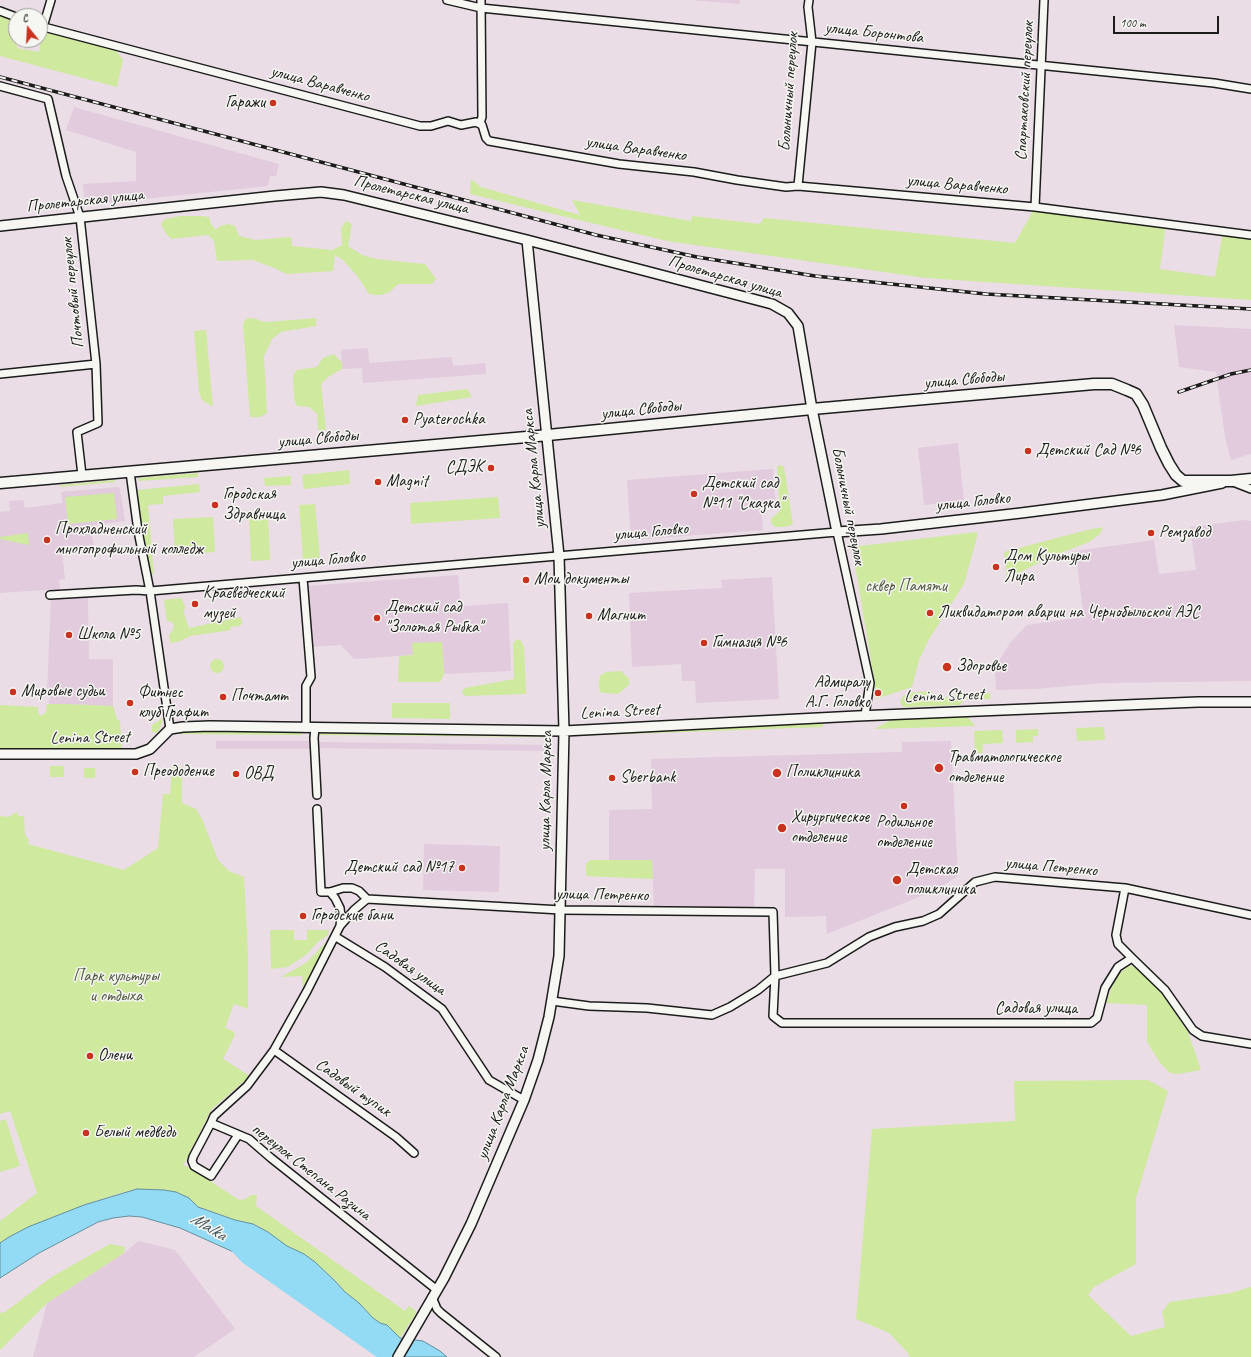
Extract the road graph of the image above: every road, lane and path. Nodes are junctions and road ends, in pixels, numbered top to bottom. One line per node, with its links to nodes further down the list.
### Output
1 (447, 0): 5 (street, улица Боронтова)
2 (481, 0): 5 (street)
3 (809, 0): 7 (street, Больничный переулок)
4 (1044, 0): 8 (street, Спартаковский переулок)
5 (481, 8): 7 (street, улица Боронтова); 11 (street)
6 (48, 29): 11 (street, улица Варавченко)
7 (812, 42): 8 (street, улица Боронтова); 12 (street, Больничный переулок)
8 (1041, 66): 10 (street, улица Боронтова); 13 (street, Спартаковский переулок)
9 (0, 86): 14 (street, Почтовый переулок)
10 (1251, 89)
11 (480, 123): 12 (street, улица Варавченко)
12 (798, 186): 13 (street, улица Варавченко)
13 (1035, 207): 16 (street, улица Варавченко)
14 (80, 217): 15 (street, Пролетарская улица); 17 (street, Пролетарская улица); 19 (street, Почтовый переулок)
15 (0, 226)
16 (1251, 235)
17 (527, 240): 18 (street, Пролетарская улица); 22 (street, улица Карла Маркса)
18 (798, 326): 21 (street, Больничный переулок)
19 (96, 364): 20 (street); 24 (street, Почтовый переулок)
20 (0, 374)
21 (812, 409): 22 (main road, улица Свободы); 26 (main road, улица Свободы); 29 (street, Больничный переулок)
22 (547, 435): 23 (main road, улица Свободы); 30 (street, улица Карла Маркса)
23 (130, 472): 24 (main road, улица Свободы); 32 (street)
24 (82, 475): 27 (main road, улица Свободы)
25 (1251, 478): 26 (main road, улица Головко)
26 (1231, 481): 28 (street); 29 (street, улица Головко)
27 (0, 483)
28 (1251, 490)
29 (837, 532): 30 (street, улица Головко); 35 (street, Больничный переулок)
30 (559, 556): 31 (street, улица Головко); 38 (street, улица Карла Маркса)
31 (303, 578): 32 (street, улица Головко); 36 (street)
32 (150, 591): 33 (street, улица Головко); 37 (street)
33 (50, 595)
34 (1251, 702): 35 (street, Lenina Street)
35 (865, 715): 38 (street, Lenina Street)
36 (310, 728): 37 (street, Lenina Street); 38 (street, Lenina Street); 40 (street)
37 (170, 729): 39 (street, Lenina Street)
38 (564, 731): 45 (street, улица Карла Маркса)
39 (0, 754)
40 (316, 795)
41 (317, 809): 43 (street)
42 (1125, 888): 46 (street, улица Петренко); 49 (street); 50 (street, улица Петренко)
43 (330, 892): 44 (street); 47 (street)
44 (367, 899): 45 (street, улица Петренко); 47 (street)
45 (561, 910): 50 (street, улица Петренко); 51 (street, улица Карла Маркса)
46 (1251, 915)
47 (340, 926): 48 (street)
48 (336, 937): 54 (street); 55 (street, Садовая улица)
49 (1132, 958): 52 (street, Садовая улица); 53 (street)
50 (775, 976): 51 (street); 52 (street, улица Петренко)
51 (552, 1001): 55 (street, улица Карла Маркса)
52 (773, 1016)
53 (1251, 1044)
54 (274, 1050): 56 (street); 58 (street, Садовый тупик)
55 (524, 1100): 59 (street, улица Карла Маркса)
56 (211, 1123): 57 (street, переулок Степана Разина); 57 (street)
57 (238, 1135): 59 (street, переулок Степана Разина)
58 (414, 1153)
59 (434, 1294): 60 (street, улица Карла Маркса); 61 (street)
60 (398, 1357)
61 (496, 1357)

